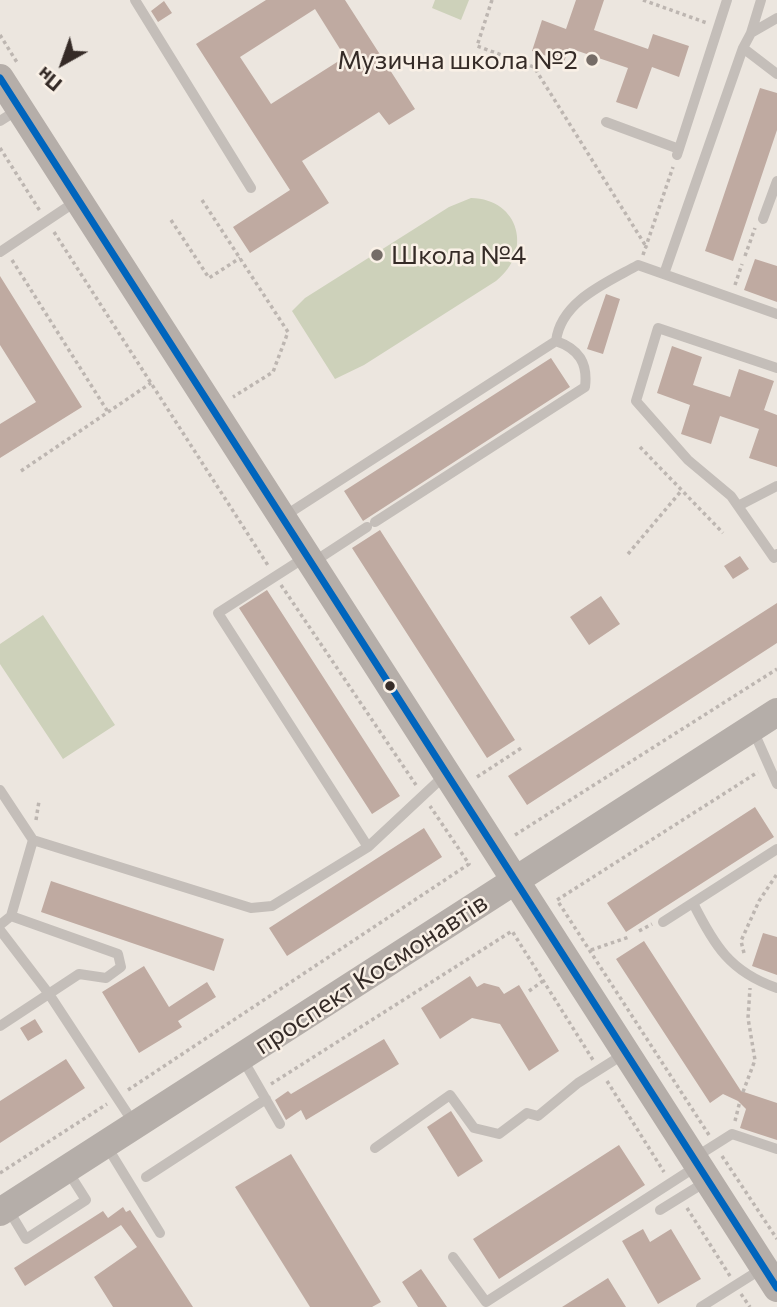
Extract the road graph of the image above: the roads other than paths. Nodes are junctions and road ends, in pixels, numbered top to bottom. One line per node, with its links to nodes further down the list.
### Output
1 (135, 0): 12 (lane)
2 (727, 0): 10 (lane)
3 (761, 0): 5 (lane)
4 (777, 18): 5 (lane)
5 (751, 33): 6 (lane)
6 (743, 47): 8 (lane); 16 (lane)
7 (11, 74): 9 (street)
8 (777, 74)
9 (10, 115): 13 (street)
10 (606, 122)
11 (776, 185): 14 (lane)
12 (251, 188)
13 (78, 200): 15 (lane); 22 (street)
14 (764, 219)
15 (2, 250)
16 (664, 274): 17 (lane); 18 (lane)
17 (777, 314)
18 (556, 341): 22 (lane); 24 (lane)
19 (777, 368): 21 (lane)
20 (777, 486): 21 (lane)
21 (738, 506): 23 (lane)
22 (282, 517): 24 (street)
23 (777, 554)
24 (309, 559): 27 (street); 31 (lane)
25 (777, 712): 26 (street, проспект Космонавтів)
26 (752, 729): 28 (lane); 33 (street, проспект Космонавтів)
27 (458, 769): 31 (lane); 33 (street)
28 (777, 784)
29 (0, 790): 30 (lane)
30 (33, 840): 31 (lane); 35 (lane)
31 (368, 848)
32 (777, 849): 34 (lane)
33 (516, 881): 41 (street); 42 (street, проспект Космонавтів)
34 (693, 902): 36 (lane); 38 (lane)
35 (11, 916): 37 (lane); 39 (lane)
36 (663, 922)
37 (0, 927): 39 (lane)
38 (777, 988)
39 (49, 994): 40 (lane); 45 (lane)
40 (0, 1026)
41 (626, 1053): 47 (lane); 49 (street)
42 (241, 1057): 43 (lane); 45 (street, проспект Космонавтів)
43 (264, 1094): 44 (lane); 51 (lane)
44 (280, 1124)
45 (135, 1125): 46 (street, проспект Космонавтів)
46 (105, 1144): 50 (street, проспект Космонавтів); 54 (lane)
47 (375, 1147)
48 (777, 1149): 49 (lane)
49 (704, 1162): 53 (lane); 55 (lane); 56 (street)
50 (67, 1169): 52 (street, проспект Космонавтів); 52 (lane)
51 (146, 1177)
52 (3, 1210)
53 (660, 1210)
54 (160, 1233)
55 (453, 1256)
56 (770, 1278): 57 (lane)
57 (701, 1307)

